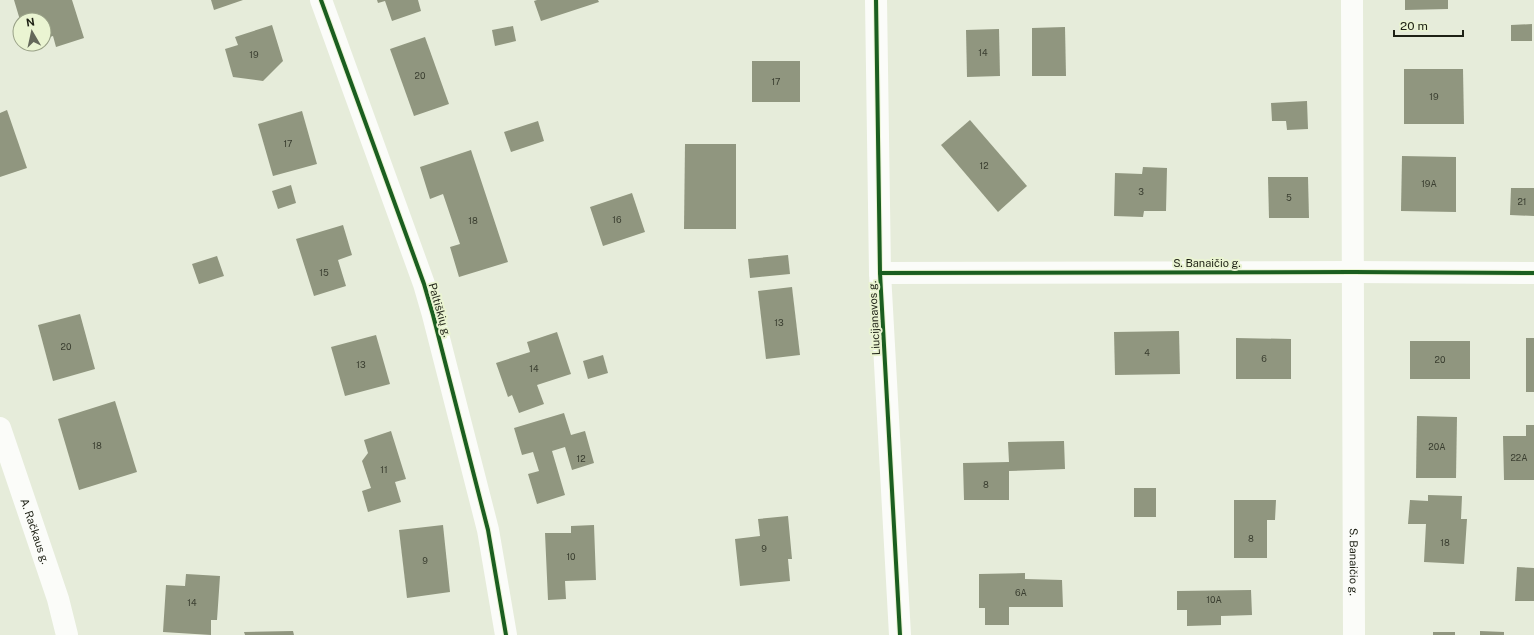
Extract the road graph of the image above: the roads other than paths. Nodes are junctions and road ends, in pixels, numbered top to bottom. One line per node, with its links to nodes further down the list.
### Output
1 (321, 0): 9 (street, Paltiškių g.)
2 (876, 0): 5 (street, Liucijanavos g.)
3 (1352, 0): 4 (street, S. Banaičio g.)
4 (1353, 272): 5 (street, S. Banaičio g.); 6 (street, S. Banaičio g.); 11 (street, S. Banaičio g.)
5 (880, 273): 10 (street, Liucijanavos g.)
6 (1534, 273)
7 (0, 428): 8 (street, A. Račkaus g.)
8 (67, 635)
9 (506, 635)
10 (900, 635)
11 (1354, 635)

